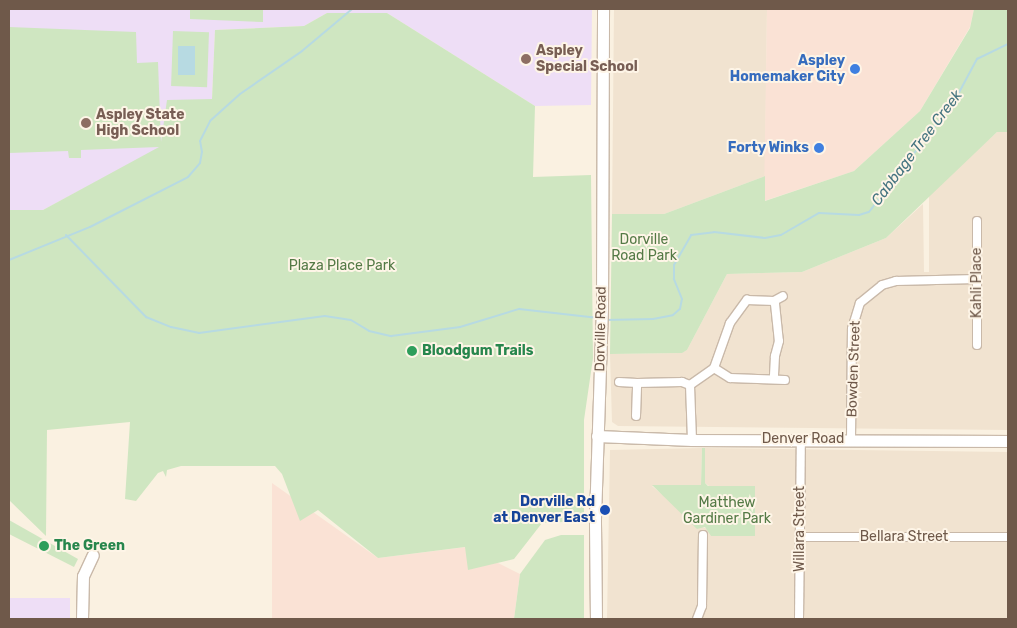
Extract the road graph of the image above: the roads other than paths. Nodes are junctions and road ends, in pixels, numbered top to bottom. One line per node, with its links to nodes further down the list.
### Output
1 (603, 9): 14 (street, Dorville Road)
2 (977, 221): 3 (street, Kahli Place)
3 (977, 279): 6 (street, Kahli Place); 17 (street, Bowden Street)
4 (783, 296): 5 (street)
5 (774, 301): 7 (street); 8 (street)
6 (977, 345)
7 (714, 368): 8 (street); 12 (street)
8 (774, 378): 9 (street)
9 (785, 380)
10 (619, 382): 11 (street)
11 (637, 383): 12 (street); 13 (street)
12 (690, 386): 16 (street)
13 (636, 416)
14 (597, 436): 16 (street, Denver Road); 24 (street, Dorville Road)
15 (801, 439): 16 (street, Denver Road); 17 (street, Denver Road); 21 (street, Willara Street)
16 (692, 440)
17 (851, 440): 18 (street, Denver Road)
18 (1008, 441)
19 (703, 535): 25 (street)
20 (1008, 536): 21 (street, Bellara Street)
21 (800, 537): 26 (street, Willara Street)
22 (93, 555): 23 (street)
23 (82, 619)
24 (596, 619)
25 (698, 619)
26 (799, 619)

